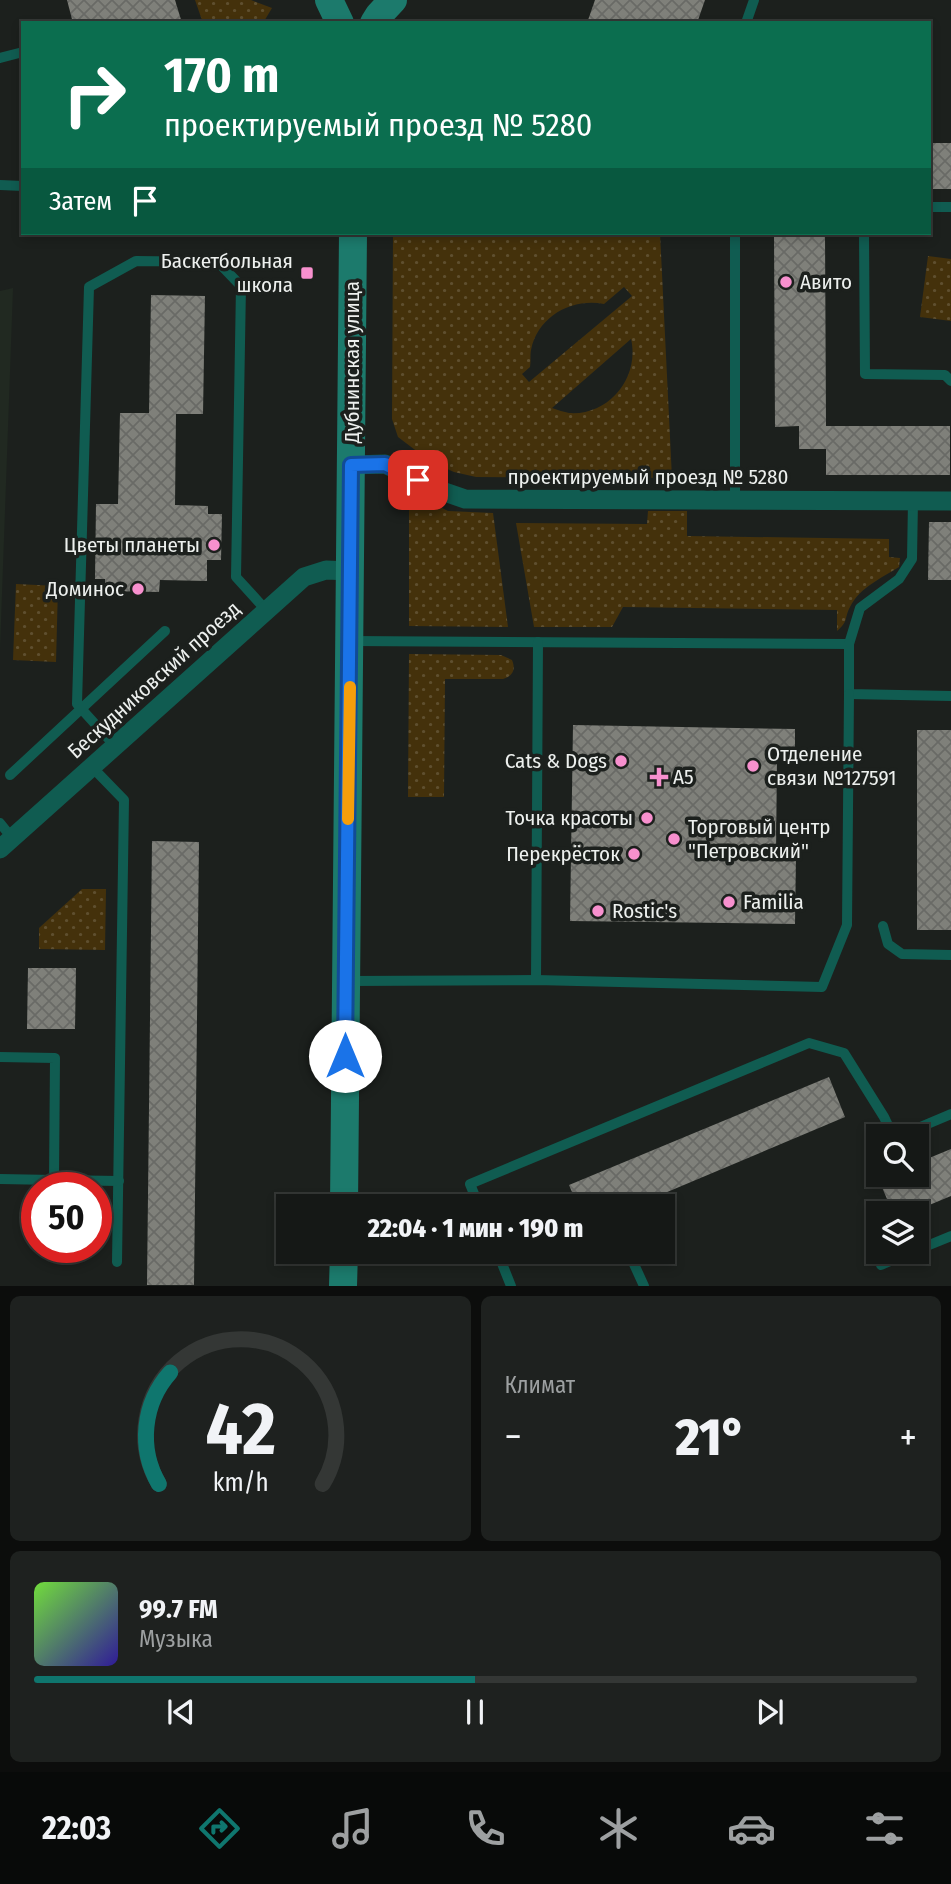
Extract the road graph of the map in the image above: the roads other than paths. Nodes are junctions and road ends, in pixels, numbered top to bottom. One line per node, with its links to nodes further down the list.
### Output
1 (329, 0): 4 (main road)
2 (393, 0): 5 (main road)
3 (754, 0): 6 (lane)
4 (339, 21)
5 (375, 21)
6 (747, 21)
7 (21, 53): 8 (lane)
8 (0, 58)
9 (0, 185): 10 (lane)
10 (21, 186)
11 (931, 207): 12 (lane)
12 (951, 207)
13 (353, 235): 17 (main road, Дубнинская улица)
14 (735, 235): 18 (lane)
15 (864, 235): 16 (lane)
16 (951, 381)
17 (351, 465): 18 (street, проектируемый проезд № 5280); 21 (main road, Дубнинская улица)
18 (735, 500): 20 (street, проектируемый проезд № 5280)
19 (951, 500): 20 (street, проектируемый проезд № 5280)
20 (913, 501): 26 (lane)
21 (350, 570): 22 (street, Бескудниковский проезд); 24 (main road, Дубнинская улица)
22 (266, 610): 29 (lane); 30 (street, Бескудниковский проезд)
23 (165, 631): 29 (lane)
24 (350, 641): 25 (lane); 37 (main road, Дубнинская улица)
25 (538, 642): 26 (lane); 36 (lane)
26 (849, 644): 27 (lane)
27 (849, 694): 28 (lane); 36 (lane)
28 (951, 696)
29 (81, 709): 30 (lane); 32 (lane)
30 (115, 746): 31 (street, Бескудниковский проезд)
31 (92, 767): 33 (street, Бескудниковский проезд); 46 (lane)
32 (10, 775)
33 (4, 837)
34 (883, 926): 35 (lane)
35 (951, 956)
36 (536, 980): 37 (lane)
37 (346, 981): 47 (main road, Дубнинская улица)
38 (0, 1057): 42 (lane)
39 (951, 1114): 41 (lane)
40 (887, 1124): 48 (lane)
41 (927, 1124)
42 (54, 1172)
43 (0, 1179): 44 (lane)
44 (21, 1179)
45 (112, 1181): 46 (lane)
46 (119, 1181): 51 (lane)
47 (344, 1194)
48 (474, 1194)
49 (951, 1236): 50 (lane)
50 (929, 1245)
51 (117, 1262)
52 (344, 1264): 55 (main road)
53 (502, 1264): 56 (lane)
54 (634, 1264): 57 (lane)
55 (343, 1286)
56 (511, 1286)
57 (644, 1286)

